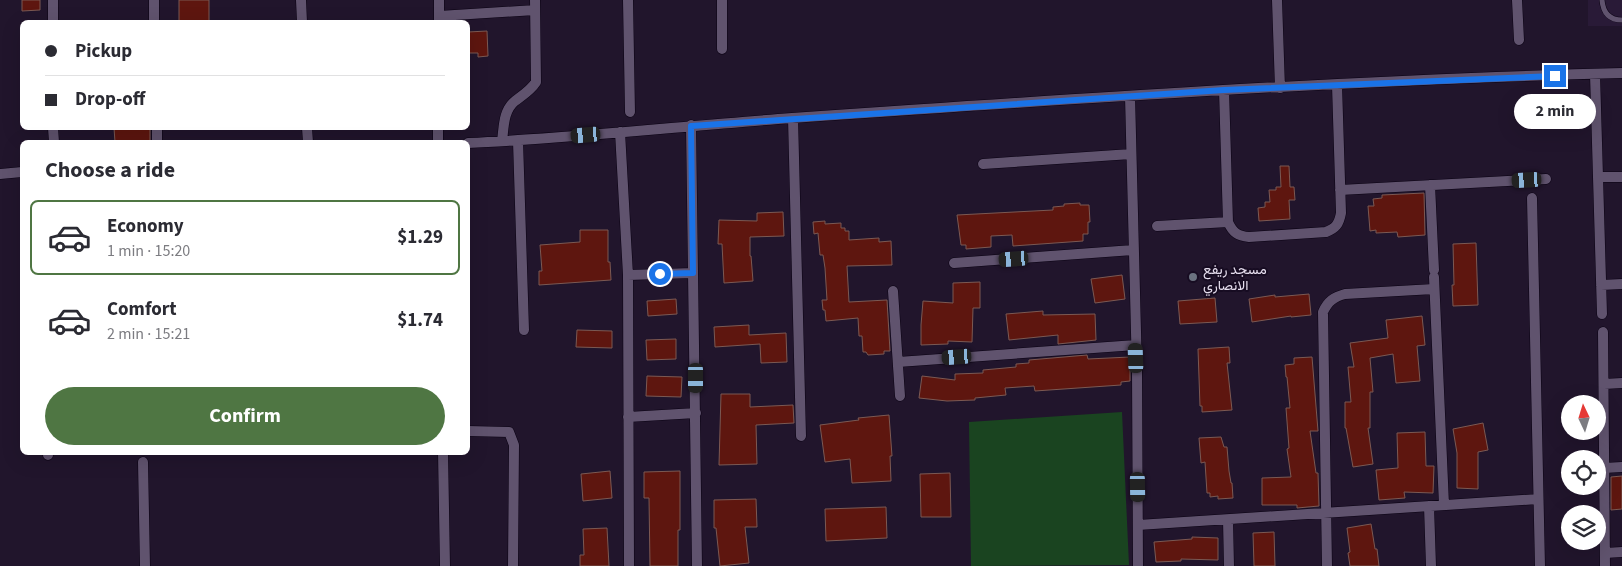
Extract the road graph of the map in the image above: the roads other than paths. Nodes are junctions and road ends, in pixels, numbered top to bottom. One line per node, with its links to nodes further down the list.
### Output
1 (52, 0): 12 (street)
2 (154, 0): 13 (street)
3 (301, 0): 14 (street)
4 (439, 0): 11 (street)
5 (628, 0): 24 (street)
6 (722, 0): 17 (street)
7 (1277, 0): 21 (street)
8 (1517, 0): 16 (street)
9 (1602, 0): 15 (lane)
10 (535, 5): 11 (street); 28 (street)
11 (439, 19)
12 (53, 20)
13 (154, 20)
14 (302, 20)
15 (1622, 20)
16 (1519, 40)
17 (722, 49)
18 (1622, 73): 19 (street)
19 (1595, 74): 20 (street); 35 (street)
20 (1337, 85): 21 (street); 39 (street)
21 (1280, 88): 22 (street)
22 (1224, 90): 23 (street); 41 (street)
23 (1130, 96): 25 (street); 31 (street)
24 (630, 112)
25 (793, 118): 26 (street); 62 (street)
26 (691, 126): 27 (street); 45 (street)
27 (620, 132): 29 (street); 46 (street)
28 (502, 141): 29 (street); 30 (street)
29 (518, 141): 52 (street)
30 (470, 143)
31 (1131, 154): 32 (street); 43 (street)
32 (983, 164)
33 (20, 172): 34 (street)
34 (0, 174)
35 (1598, 177): 36 (street); 48 (street)
36 (1622, 177)
37 (1546, 178): 38 (street)
38 (1430, 185): 39 (street); 49 (street)
39 (1340, 190): 41 (street)
40 (1532, 198): 69 (street)
41 (1228, 222): 42 (street)
42 (1157, 226)
43 (1133, 250): 44 (street); 54 (street)
44 (954, 263)
45 (693, 273): 46 (street); 59 (street)
46 (628, 275): 60 (street)
47 (1622, 284): 48 (street)
48 (1601, 285): 51 (street)
49 (1434, 289): 70 (street); 72 (street)
50 (892, 291): 55 (street)
51 (1602, 314)
52 (524, 330)
53 (1603, 332): 57 (street)
54 (1136, 345): 55 (street); 74 (street)
55 (898, 362): 58 (street)
56 (1622, 383): 57 (street)
57 (1604, 384): 63 (street)
58 (900, 396)
59 (696, 413): 60 (street); 81 (street)
60 (628, 417): 80 (street)
61 (470, 431): 79 (street)
62 (801, 436)
63 (1604, 450)
64 (443, 455): 78 (street)
65 (143, 462): 77 (street)
66 (1606, 468): 67 (street)
67 (1622, 468)
68 (1604, 495): 76 (street)
69 (1538, 499): 70 (street); 86 (street)
70 (1444, 505): 71 (street)
71 (1429, 506): 72 (street); 85 (street)
72 (1326, 514): 73 (street); 84 (street)
73 (1228, 520): 74 (street); 83 (street)
74 (1138, 525): 82 (street)
75 (1622, 552): 76 (street)
76 (1605, 553): 87 (street)
77 (145, 566)
78 (445, 566)
79 (513, 566)
80 (629, 566)
81 (697, 566)
82 (1138, 566)
83 (1229, 566)
84 (1327, 566)
85 (1431, 566)
86 (1540, 566)
87 (1605, 566)

